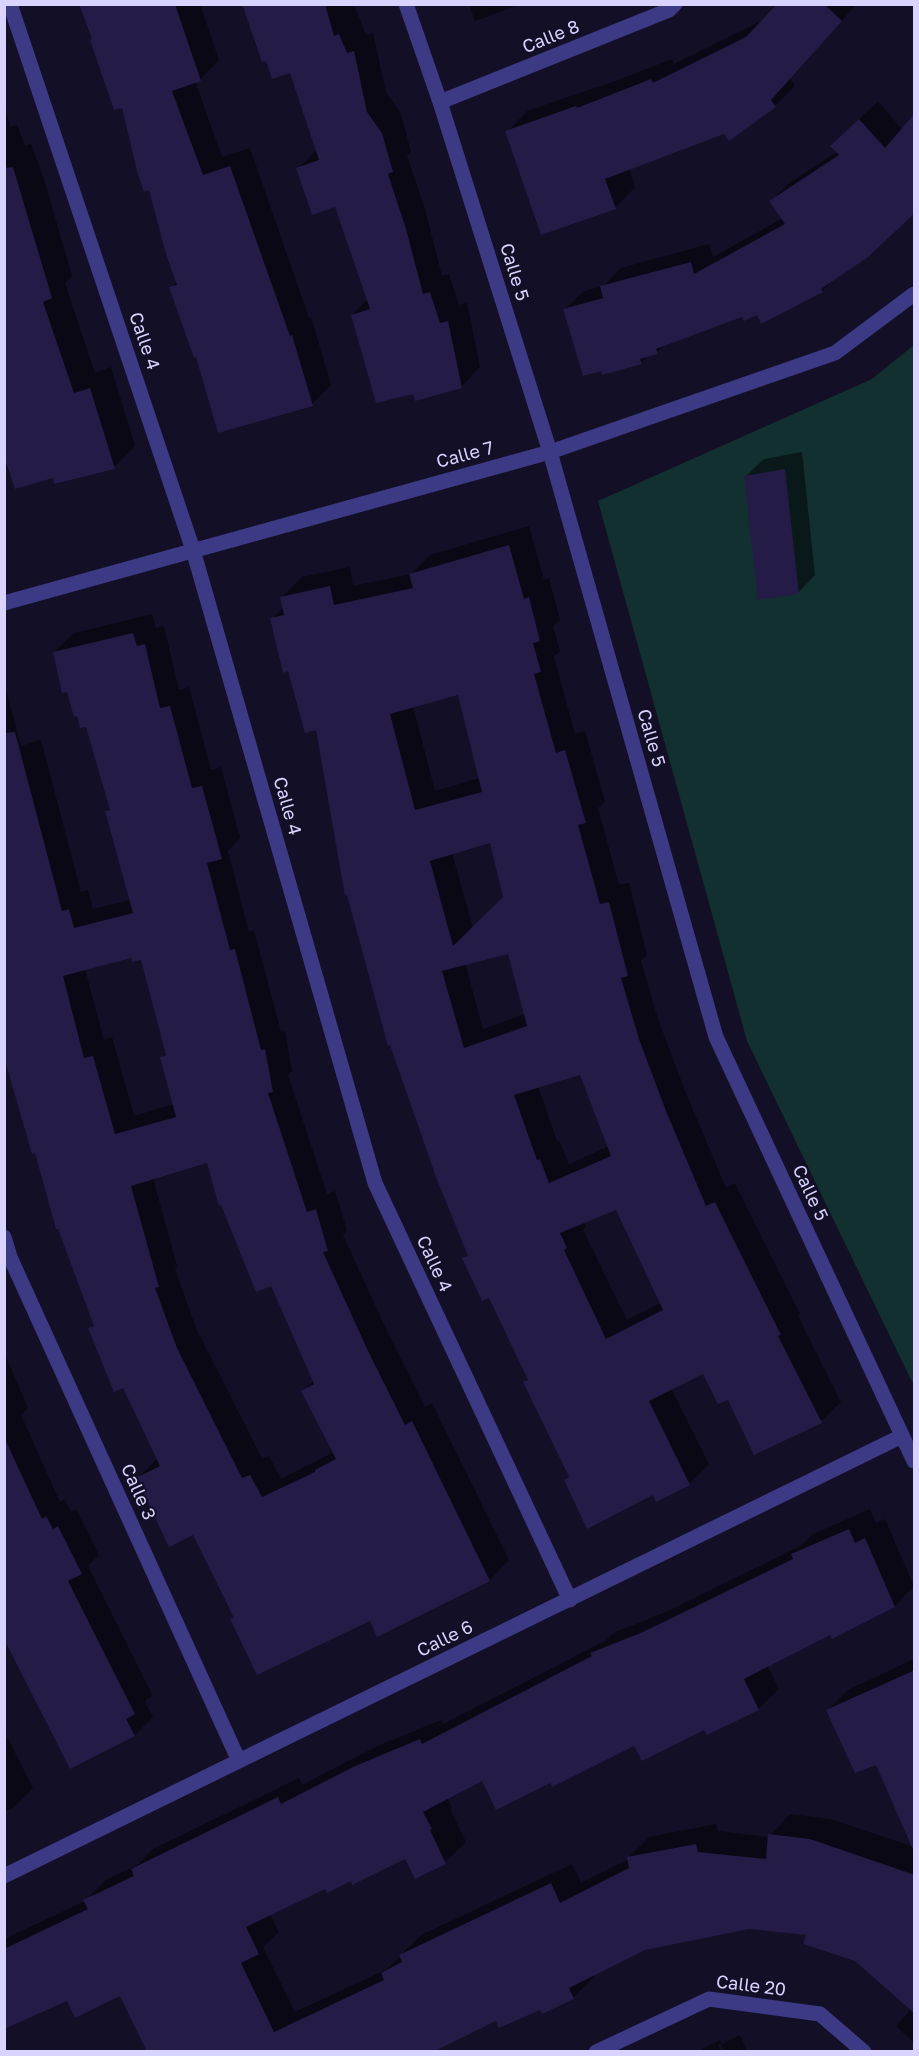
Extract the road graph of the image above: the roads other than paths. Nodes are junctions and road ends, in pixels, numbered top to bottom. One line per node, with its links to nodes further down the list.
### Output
1 (10, 4): 7 (street, Calle 4)
2 (406, 4): 4 (street, Calle 5)
3 (675, 4): 4 (street, Calle 8)
4 (440, 102): 6 (street, Calle 5)
5 (915, 294): 6 (street, Calle 7)
6 (550, 452): 7 (street, Calle 7); 10 (street, Calle 5)
7 (194, 550): 8 (street, Calle 7); 12 (street, Calle 4)
8 (4, 603)
9 (4, 1237): 13 (street, Calle 3)
10 (902, 1436): 11 (street, Calle 5); 12 (street, Calle 6)
11 (915, 1461)
12 (570, 1600): 13 (street, Calle 6)
13 (239, 1761): 14 (street, Calle 6)
14 (4, 1876)
15 (596, 2052): 16 (street, Calle 20)
16 (864, 2052)

